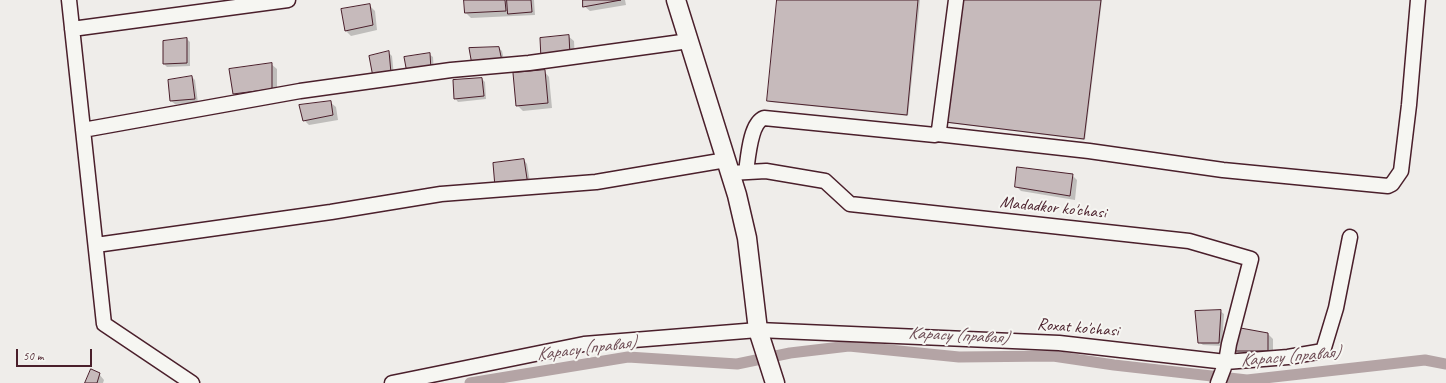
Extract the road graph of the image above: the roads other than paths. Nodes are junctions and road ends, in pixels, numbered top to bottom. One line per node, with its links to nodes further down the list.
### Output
1 (69, 0): 6 (street)
2 (288, 0): 6 (street)
3 (676, 0): 7 (main road)
4 (956, 0): 9 (street)
5 (1418, 0): 9 (street)
6 (72, 29): 8 (street)
7 (690, 41): 8 (street); 10 (main road)
8 (83, 130): 12 (street)
9 (937, 134): 10 (street)
10 (734, 168): 12 (street); 13 (main road); 14 (street, Madadkor ko'chasi)
11 (1350, 237): 14 (street, Roxat ko'chasi)
12 (96, 245): 16 (street)
13 (759, 333): 14 (street, Roxat ko'chasi); 15 (main road); 17 (street, Roxat ko'chasi)
14 (1226, 362): 18 (street, Madadkor ko'chasi)
15 (774, 381)
16 (192, 383)
17 (392, 383)
18 (1218, 383)

